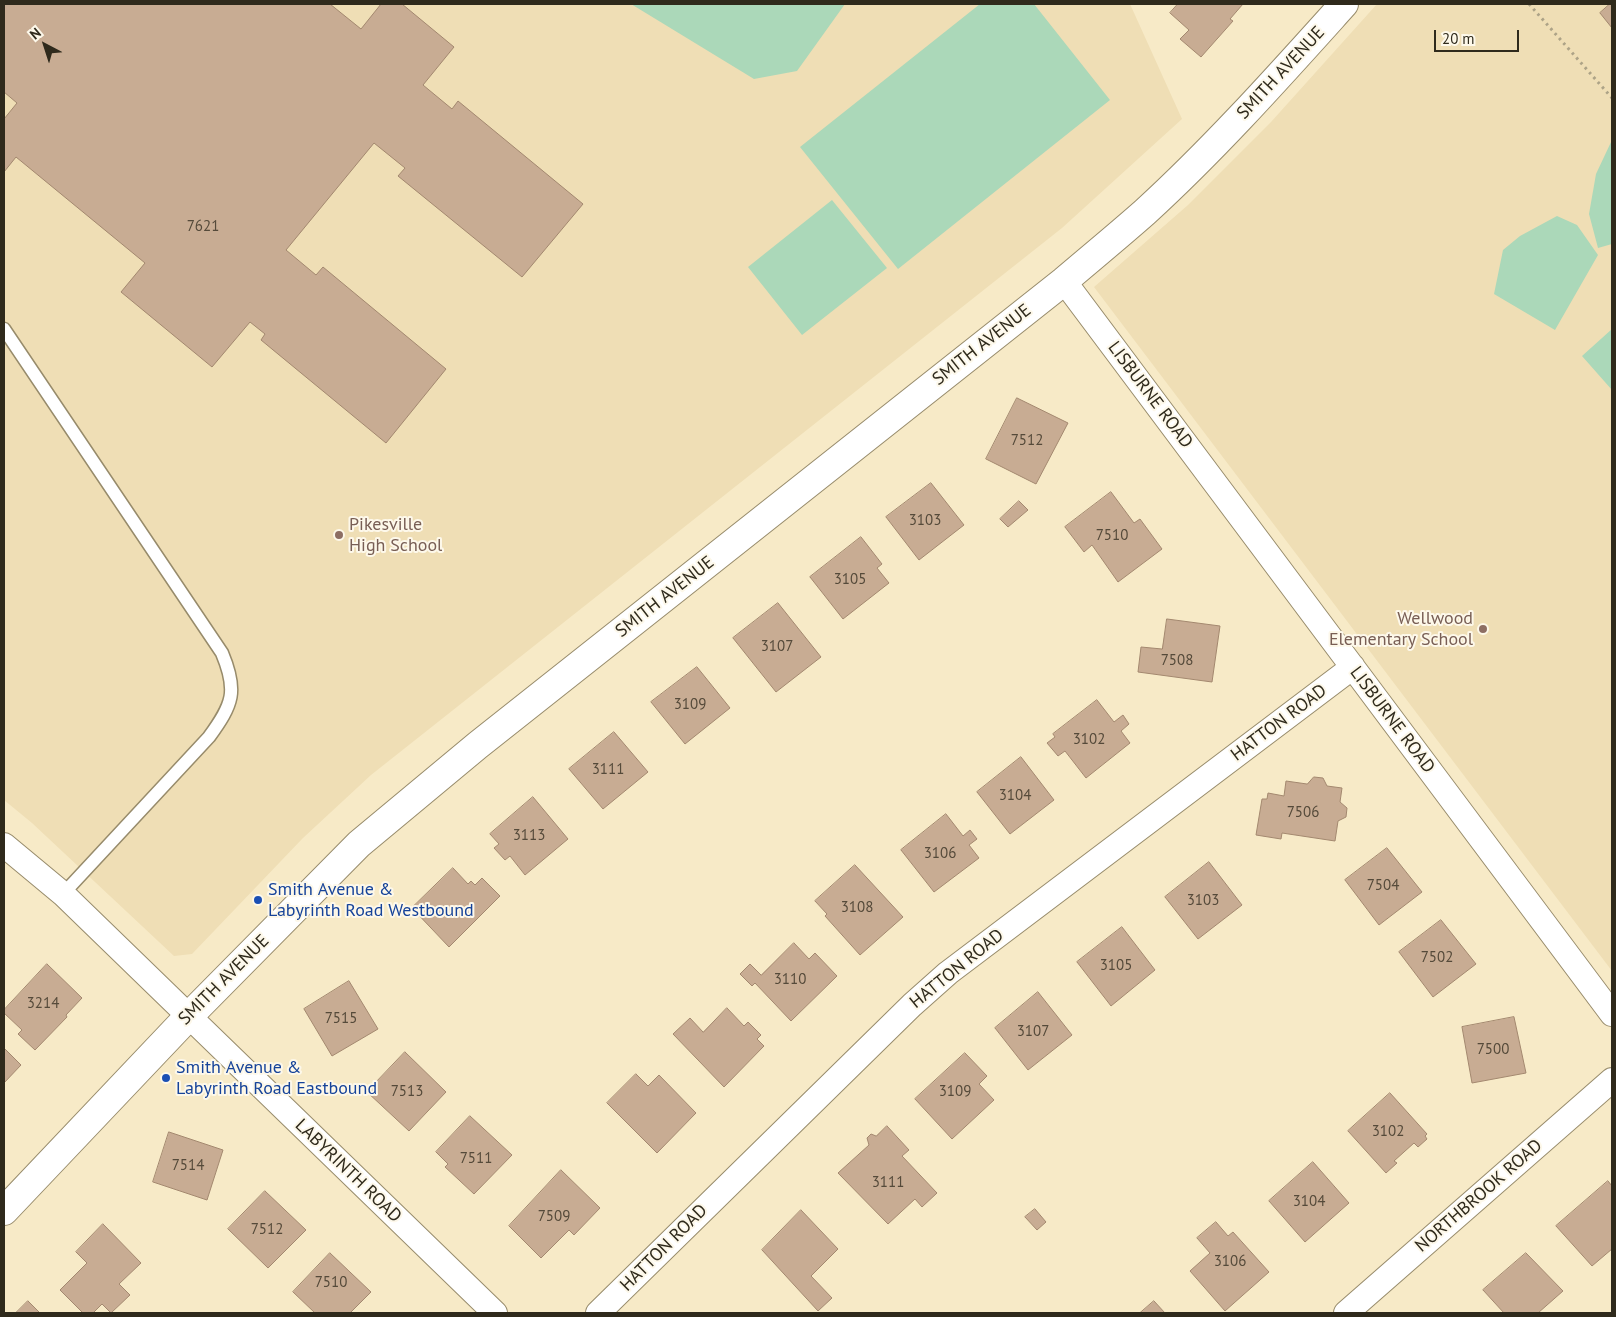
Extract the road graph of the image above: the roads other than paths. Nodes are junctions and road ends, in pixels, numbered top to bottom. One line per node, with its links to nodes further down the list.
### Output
1 (1344, 4): 2 (main road, SMITH AVENUE)
2 (1064, 281): 4 (street, LISBURNE ROAD); 8 (main road, SMITH AVENUE)
3 (4, 328): 6 (lane)
4 (1353, 667): 7 (street, LISBURNE ROAD); 12 (street, HATTON ROAD)
5 (4, 845): 6 (street, LABYRINTH ROAD)
6 (63, 894): 8 (street, LABYRINTH ROAD)
7 (1612, 1014)
8 (189, 1016): 10 (main road, SMITH AVENUE); 11 (street, LABYRINTH ROAD)
9 (1612, 1080): 13 (street, NORTHBROOK ROAD)
10 (4, 1211)
11 (495, 1313)
12 (598, 1313)
13 (1346, 1313)

